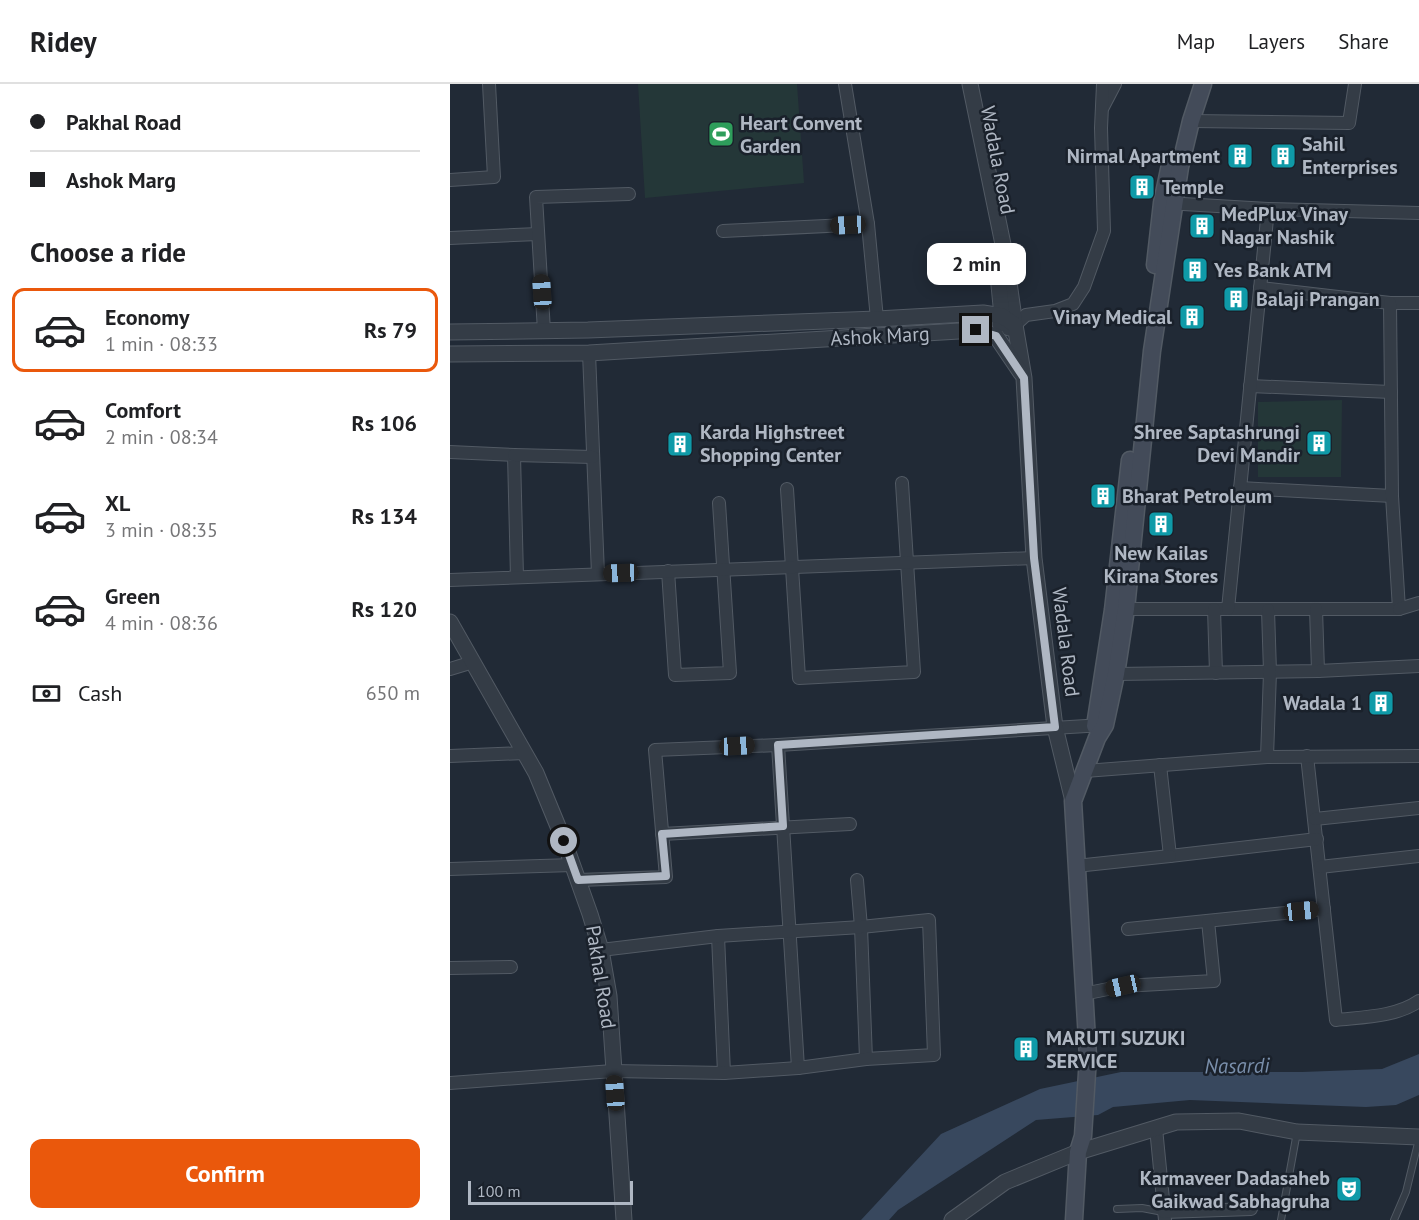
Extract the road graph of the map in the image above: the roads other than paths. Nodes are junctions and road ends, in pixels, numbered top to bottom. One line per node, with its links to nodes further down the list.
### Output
1 (489, 84): 11 (street)
2 (845, 84): 16 (street)
3 (1103, 84): 9 (street)
4 (1115, 84): 9 (street)
5 (1192, 84): 13 (main road)
6 (1203, 84): 10 (main road)
7 (1355, 84): 10 (street)
8 (967, 90): 23 (street, Wadala Road); 25 (street, Wadala Road)
9 (1101, 111): 25 (street)
10 (1191, 121): 13 (main road)
11 (450, 180)
12 (629, 194): 18 (street)
13 (1169, 204): 14 (street); 42 (main road)
14 (1268, 209): 15 (street); 20 (street)
15 (1419, 213)
16 (868, 224): 17 (street); 24 (street)
17 (723, 231)
18 (538, 234): 19 (street); 26 (street)
19 (450, 238)
20 (1260, 288): 21 (street); 32 (street)
21 (1390, 303): 22 (street); 33 (street)
22 (1419, 303)
23 (1002, 316): 24 (street, Ashok Marg); 25 (street); 28 (street, Wadala Road)
24 (877, 319): 26 (street, Ashok Marg)
25 (1015, 325): 28 (street); 31 (street)
26 (544, 331): 27 (street, Ashok Marg)
27 (450, 332)
28 (996, 336): 29 (street, Ashok Marg); 31 (street)
29 (589, 353): 30 (street, Ashok Marg); 36 (street)
30 (450, 354)
31 (1024, 378): 43 (street, Wadala Road)
32 (1250, 386): 33 (street); 38 (street)
33 (1391, 392): 40 (street)
34 (450, 452): 35 (street)
35 (514, 455): 36 (street); 49 (street)
36 (593, 457): 48 (street)
37 (902, 483): 44 (street)
38 (1240, 488): 40 (street); 54 (street)
39 (787, 489): 45 (street)
40 (1392, 496): 56 (street)
41 (719, 503): 46 (street)
42 (1131, 506): 52 (main road); 67 (main road)
43 (1034, 558): 44 (street); 66 (street, Wadala Road)
44 (907, 562): 45 (street); 45 (street)
45 (792, 567): 46 (street)
46 (724, 569): 47 (street); 47 (street)
47 (668, 572): 48 (street)
48 (598, 574): 49 (street)
49 (516, 577): 50 (street)
50 (450, 580)
51 (1419, 603): 56 (street)
52 (1126, 609): 53 (street); 65 (main road)
53 (1214, 609): 54 (street); 64 (street)
54 (1228, 609): 57 (street)
55 (1316, 609): 56 (street); 57 (street); 63 (street)
56 (1399, 609)
57 (1268, 610): 62 (street)
58 (450, 622): 59 (street, Pakhal Road)
59 (473, 662): 61 (street); 69 (street, Pakhal Road)
60 (1419, 666): 63 (street)
61 (450, 669)
62 (1270, 672): 63 (street); 64 (street); 73 (street)
63 (1318, 672)
64 (1216, 674): 65 (street)
65 (1116, 675): 67 (main road)
66 (1055, 727): 67 (street); 68 (street); 76 (street, Wadala Road)
67 (1099, 729): 75 (main road)
68 (778, 745): 80 (street); 81 (street)
69 (525, 753): 70 (street); 85 (street, Pakhal Road)
70 (450, 756)
71 (1307, 756): 72 (street); 73 (street); 78 (street)
72 (1419, 756)
73 (1267, 757): 74 (street)
74 (1160, 765): 75 (street); 83 (street)
75 (1085, 771): 76 (main road)
76 (1073, 801): 86 (main road)
77 (1419, 808): 78 (street)
78 (1315, 819): 82 (street)
79 (850, 824): 80 (street)
80 (783, 826): 81 (street); 95 (street)
81 (662, 834): 89 (street)
82 (1317, 839): 83 (street); 87 (street)
83 (1170, 856): 86 (street)
84 (1419, 856): 87 (street)
85 (573, 865): 88 (street); 89 (street, Pakhal Road)
86 (1076, 866): 100 (main road)
87 (1320, 867): 91 (street)
88 (450, 869)
89 (578, 880): 97 (street, Pakhal Road)
90 (857, 880): 93 (street)
91 (1324, 909): 92 (street); 101 (street)
92 (1208, 921): 94 (street); 100 (street)
93 (861, 927): 95 (street); 102 (street); 102 (street)
94 (1128, 929)
95 (789, 933): 96 (street); 103 (street)
96 (718, 936): 97 (street); 105 (street)
97 (601, 950): 104 (street, Pakhal Road)
98 (511, 967): 99 (street)
99 (450, 968)
100 (1083, 994): 110 (main road)
101 (1419, 1001)
102 (866, 1059): 103 (street)
103 (798, 1068): 105 (street)
104 (613, 1071): 105 (street); 106 (street); 114 (street, Pakhal Road)
105 (724, 1073)
106 (450, 1083)
107 (1156, 1128): 108 (street); 110 (street); 113 (street)
108 (1297, 1132): 109 (street); 118 (lane)
109 (1419, 1138): 119 (lane)
110 (1082, 1146): 115 (street); 116 (main road); 117 (main road)
111 (1117, 1209): 113 (lane)
112 (1251, 1209): 113 (street)
113 (1164, 1216)
114 (624, 1220)
115 (952, 1220)
116 (1074, 1220)
117 (1082, 1220)
118 (1281, 1220)
119 (1394, 1220)

